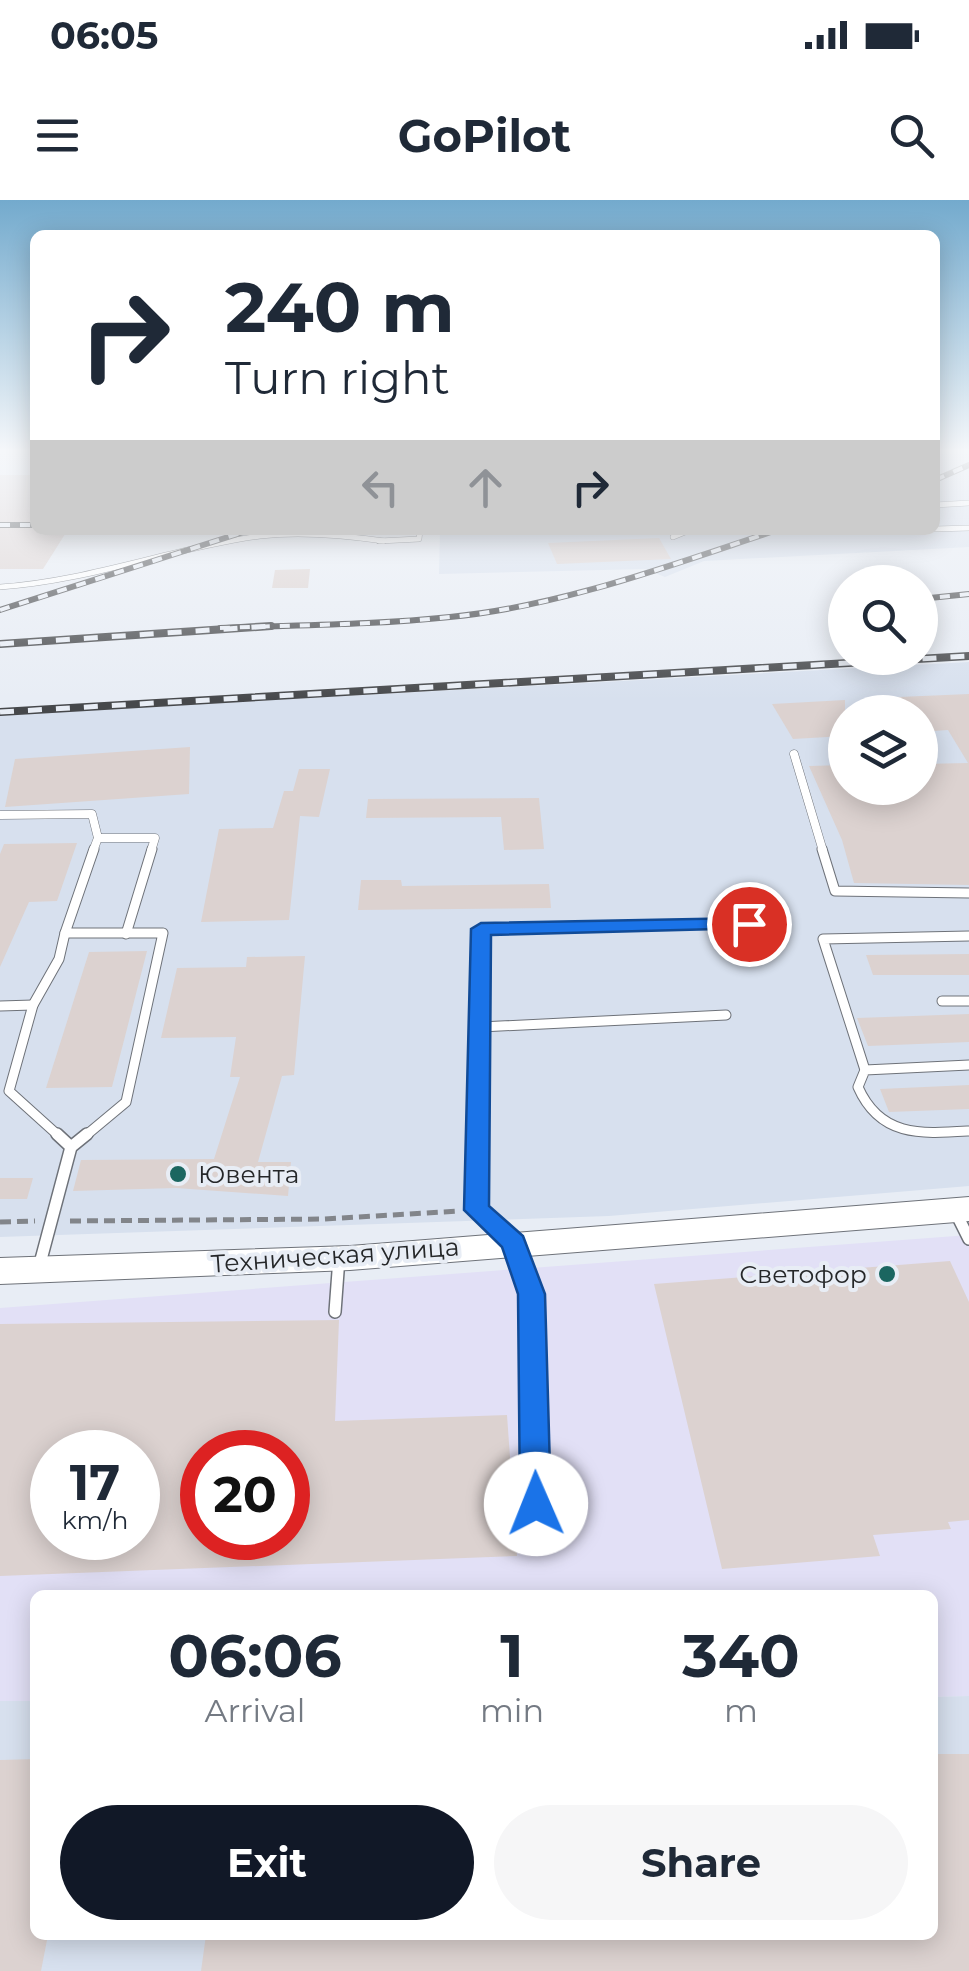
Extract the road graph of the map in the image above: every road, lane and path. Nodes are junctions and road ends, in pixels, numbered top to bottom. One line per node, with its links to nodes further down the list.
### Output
1 (419, 536): 4 (lane)
2 (676, 536): 3 (lane)
3 (673, 537)
4 (384, 541): 5 (lane); 6 (lane)
5 (350, 543)
6 (0, 587)
7 (794, 754): 10 (lane)
8 (0, 815): 9 (lane)
9 (98, 838): 12 (lane); 13 (lane)
10 (969, 893)
11 (749, 924): 20 (lane)
12 (65, 933): 13 (lane); 17 (lane)
13 (126, 934): 24 (lane)
14 (969, 936): 22 (lane)
15 (942, 1001): 16 (lane)
16 (969, 1001)
17 (33, 1005): 18 (lane); 24 (lane)
18 (0, 1006)
19 (726, 1015): 20 (lane)
20 (481, 1026): 25 (lane)
21 (969, 1066): 22 (lane)
22 (866, 1070): 23 (lane)
23 (969, 1132)
24 (71, 1147): 27 (lane)
25 (477, 1210): 27 (path); 29 (lane)
26 (964, 1220): 29 (main road, Техническая улица)
27 (52, 1221): 28 (path); 31 (lane)
28 (0, 1222)
29 (514, 1243): 30 (main road, Техническая улица); 34 (lane)
30 (339, 1258): 31 (main road, Техническая улица); 33 (lane)
31 (38, 1270): 32 (main road, Техническая улица)
32 (0, 1271)
33 (335, 1312)
34 (536, 1539)

